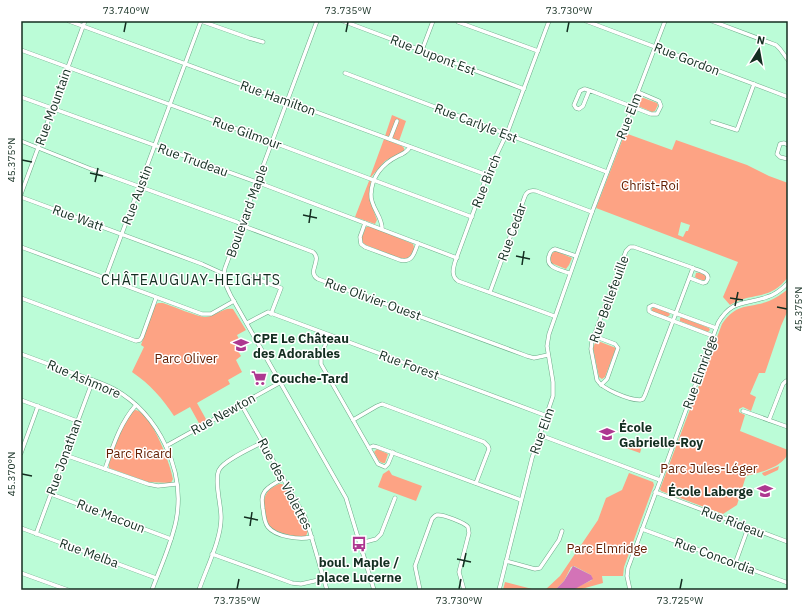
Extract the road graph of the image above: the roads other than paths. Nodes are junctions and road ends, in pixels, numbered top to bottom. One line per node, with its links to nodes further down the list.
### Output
1 (69, 21): 12 (street, Rue Hamilton)
2 (85, 21): 12 (street, Rue Mountain)
3 (201, 21): 13 (street); 19 (street, Rue Austin)
4 (317, 21): 28 (street, Boulevard Maple)
5 (343, 21): 16 (street, Rue Dupont Est)
6 (433, 21): 16 (street)
7 (549, 21): 17 (street, Rue Birch)
8 (586, 21): 14 (street, Rue Gordon)
9 (664, 21): 14 (street, Rue Elm)
10 (712, 21): 18 (street)
11 (458, 22): 17 (street)
12 (83, 26): 19 (street, Rue Hamilton); 20 (street, Rue Mountain)
13 (263, 42)
14 (655, 47): 22 (street, Rue Gordon); 25 (street, Rue Elm)
15 (21, 50): 20 (street, Rue Gilmour)
16 (422, 50): 23 (street, Rue Dupont Est)
17 (538, 51): 23 (street, Rue Birch)
18 (788, 60)
19 (185, 64): 28 (street, Rue Hamilton); 29 (street, Rue Austin)
20 (68, 67): 29 (street, Rue Gilmour); 31 (street, Rue Mountain)
21 (345, 73): 34 (street, Rue Carlyle Est)
22 (754, 84): 27 (street, Rue Gordon); 33 (street)
23 (524, 89): 34 (street, Rue Birch)
24 (589, 91): 24 (street); 30 (street)
25 (638, 92): 30 (street, Rue Elm); 30 (street)
26 (21, 96): 31 (street, Rue Trudeau)
27 (788, 96)
28 (287, 101): 35 (street, Rue Hamilton); 37 (street, Boulevard Maple)
29 (170, 105): 37 (street, Rue Gilmour); 39 (street, Rue Austin)
30 (632, 107): 43 (street, Rue Elm)
31 (53, 109): 39 (street, Rue Trudeau); 41 (street, Rue Mountain)
32 (397, 121): 35 (street)
33 (712, 122)
34 (506, 134): 43 (street, Rue Carlyle Est); 44 (street, Rue Birch)
35 (390, 139): 40 (street, Rue Hamilton)
36 (21, 141): 41 (street, Rue Olivier Ouest)
37 (272, 142): 45 (street, Rue Gilmour); 46 (street, Boulevard Maple)
38 (788, 145): 42 (street)
39 (155, 146): 46 (street, Rue Trudeau); 47 (street, Rue Austin)
40 (410, 147): 44 (street, Rue Hamilton); 45 (street)
41 (39, 148): 47 (street, Rue Olivier Ouest); 48 (street, Rue Mountain)
42 (788, 159)
43 (607, 172): 50 (street, Rue Elm)
44 (487, 175): 51 (street, Rue Birch)
45 (373, 180): 51 (street, Rue Gilmour); 54 (street)
46 (257, 183): 52 (street, Rue Trudeau); 53 (street, Boulevard Maple)
47 (140, 187): 53 (street, Rue Olivier Ouest); 55 (street, Rue Austin)
48 (21, 194)
49 (21, 197): 55 (street, Rue Watt)
50 (592, 212): 58 (street, Rue Elm); 67 (street, Rue Cedar)
51 (472, 217): 59 (street, Rue Birch)
52 (365, 223): 54 (street, Rue Trudeau); 56 (street)
53 (242, 225): 62 (street, Boulevard Maple); 81 (street, Rue Olivier Ouest)
54 (382, 229): 56 (street, Rue Trudeau)
55 (122, 234): 62 (street, Rue Watt); 65 (street, Rue Austin)
56 (418, 243): 59 (street, Rue Trudeau)
57 (21, 248): 65 (street)
58 (576, 256): 61 (street, Rue Elm); 61 (street)
59 (457, 258): 67 (street, Rue Birch)
60 (693, 268): 64 (street); 64 (street, Rue Bellefeuille); 78 (street, Rue Bellefeuille)
61 (569, 273): 73 (street, Rue Elm)
62 (224, 274): 70 (street, Boulevard Maple)
63 (253, 276): 71 (street)
64 (690, 278): 72 (street)
65 (105, 279): 69 (street)
66 (788, 283): 76 (street, Rue Elmridge)
67 (490, 292): 73 (street)
68 (21, 298): 69 (street)
69 (156, 298): 70 (street)
70 (234, 301): 75 (street, Boulevard Maple)
71 (271, 314): 75 (street); 77 (street, Rue Forest)
72 (676, 314): 74 (street); 74 (street); 76 (street)
73 (554, 316): 81 (street, Rue Elm)
74 (673, 321): 79 (street); 85 (street)
75 (247, 323): 84 (street, Boulevard Maple)
76 (716, 328): 79 (street, Rue Elmridge)
77 (329, 335): 91 (street, Rue Forest); 92 (street)
78 (594, 336): 85 (street, Rue Bellefeuille); 85 (street)
79 (713, 336): 105 (street, Rue Elmridge)
80 (21, 354): 82 (street, Rue Ashmore)
81 (548, 355): 91 (street, Rue Elm)
82 (93, 380): 88 (street, Rue Ashmore); 94 (street, Rue Jonathan)
83 (787, 381): 93 (street)
84 (281, 382): 87 (street, Rue Newton); 120 (street, Boulevard Maple)
85 (601, 386)
86 (21, 400): 89 (street)
87 (241, 404): 97 (street, Rue des Violettes); 98 (street, Rue Newton)
88 (136, 405): 98 (street, Rue Ashmore); 103 (street)
89 (38, 406): 94 (street); 101 (street)
90 (743, 411): 93 (street)
91 (547, 416): 96 (street, Rue Elm)
92 (353, 420): 99 (street); 106 (street)
93 (769, 420): 95 (street)
94 (77, 421): 102 (street, Rue Jonathan)
95 (788, 427)
96 (540, 435): 105 (street); 111 (street, Rue Elm)
97 (263, 442): 104 (street, Rue des Violettes); 121 (street)
98 (166, 446): 107 (street, Rue Ashmore)
99 (369, 448): 100 (street); 100 (street)
100 (392, 452): 106 (street)
101 (21, 453)
102 (65, 454): 103 (street); 109 (street, Rue Jonathan)
103 (105, 469): 107 (street)
104 (284, 479): 117 (street, Rue des Violettes); 117 (street)
105 (660, 480): 108 (street, Rue Elmridge)
106 (476, 483): 111 (street)
107 (176, 484): 118 (street, Rue Ashmore)
108 (655, 492): 113 (street, Rue Rideau); 114 (street, Rue Elmridge)
109 (51, 494): 116 (street, Rue Jonathan); 118 (street, Rue Macoun)
110 (395, 498): 120 (street)
111 (521, 500): 122 (street, Rue Elm)
112 (21, 528): 116 (street, Rue Melba)
113 (748, 528): 119 (street, Rue Rideau); 123 (street)
114 (642, 529): 123 (street, Rue Concordia); 136 (street, Rue Elmridge)
115 (562, 531): 122 (street)
116 (36, 534): 125 (street, Rue Melba)
117 (312, 537): 126 (street, Rue des Violettes)
118 (171, 538): 125 (street, Rue Ashmore)
119 (788, 542)
120 (361, 544): 132 (street, Boulevard Maple)
121 (212, 554): 126 (street); 130 (street)
122 (506, 562): 135 (street, Rue Elm)
123 (735, 564): 127 (street, Rue Concordia)
124 (21, 573): 128 (street)
125 (156, 578): 129 (street, Rue Ashmore)
126 (323, 579): 131 (street, Rue des Violettes)
127 (788, 583)
128 (68, 590)
129 (152, 590)
130 (199, 590)
131 (327, 590)
132 (374, 590)
133 (420, 590): 134 (street)
134 (464, 590)
135 (499, 590)
136 (630, 590)

